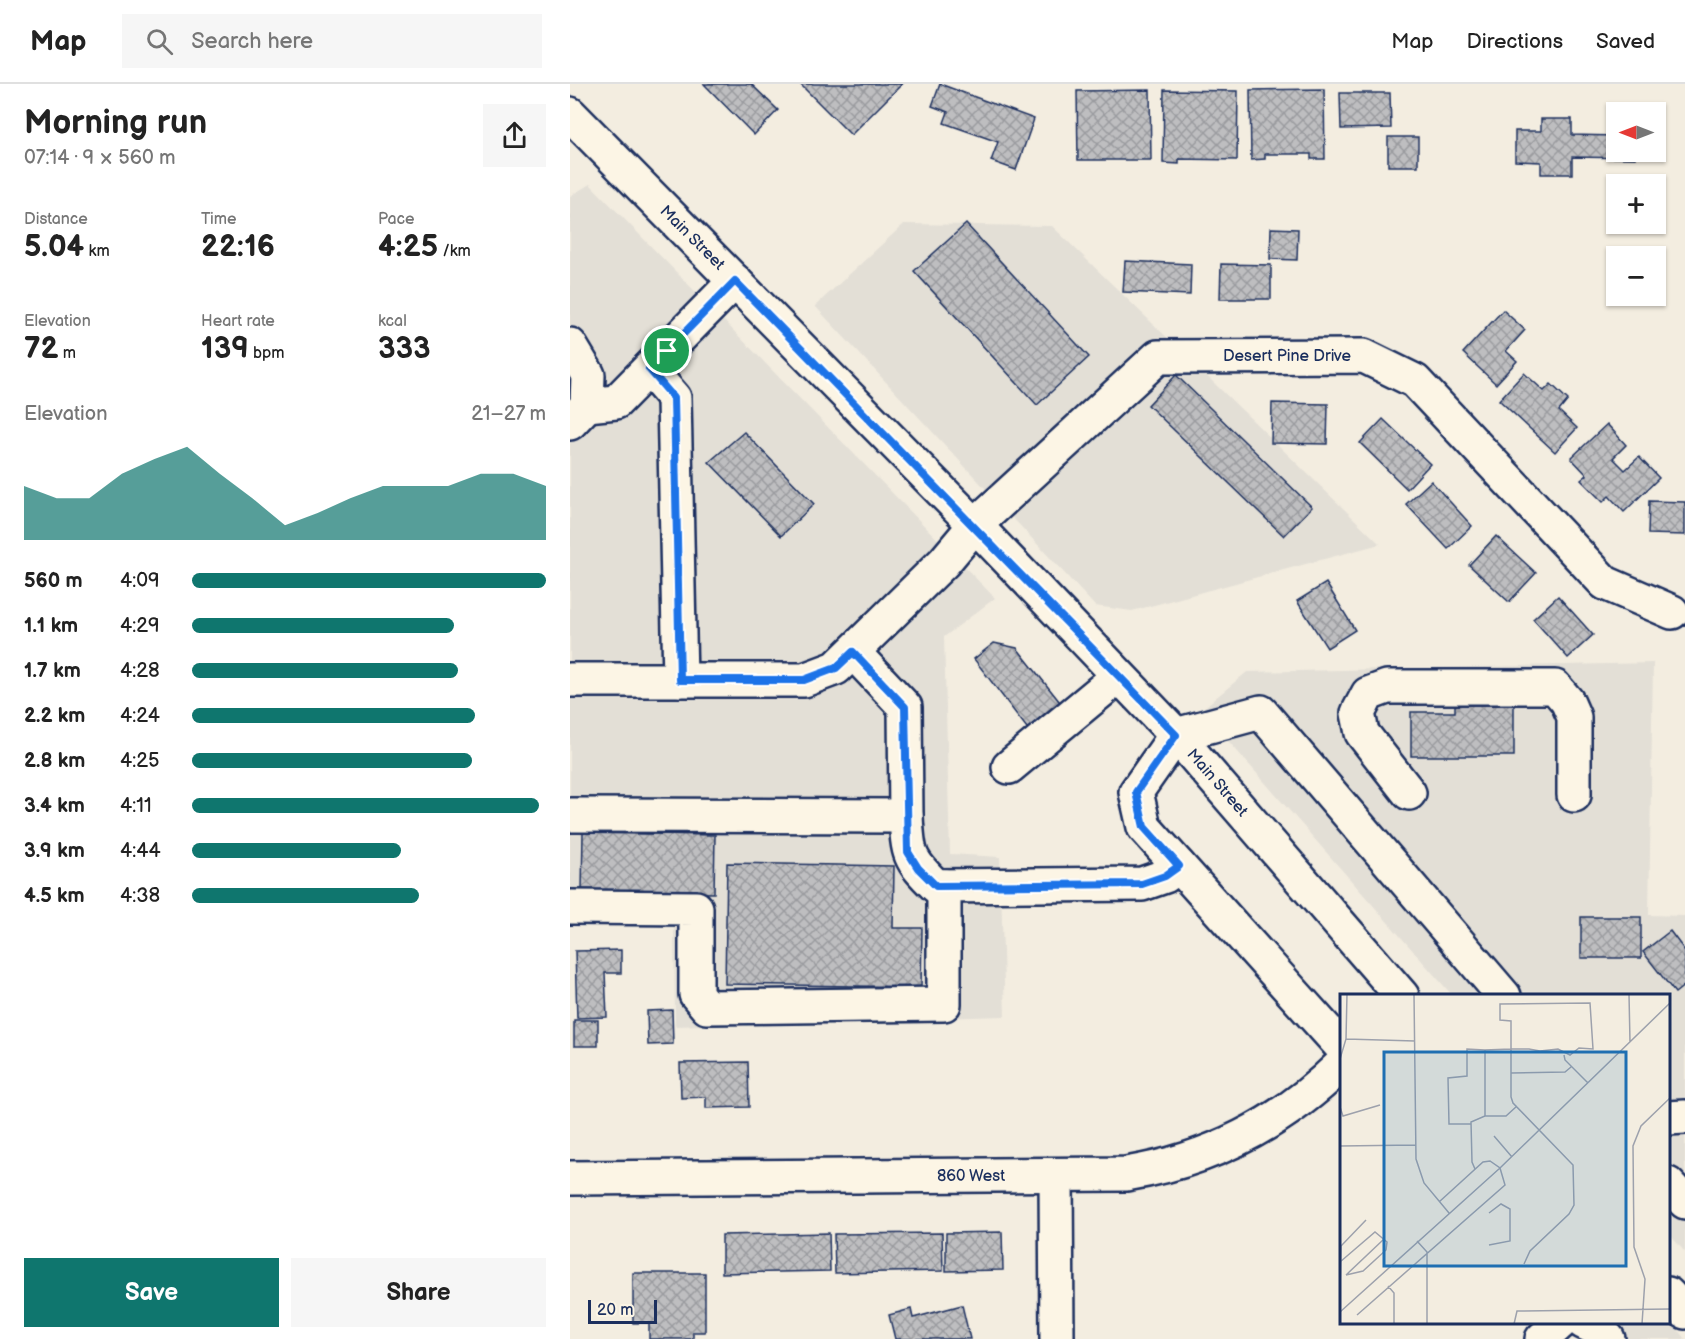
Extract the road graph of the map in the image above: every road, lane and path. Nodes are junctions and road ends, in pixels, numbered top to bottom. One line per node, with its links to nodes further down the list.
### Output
1 (570, 114): 2 (street, Main Street)
2 (735, 281): 4 (street); 6 (street, Main Street)
3 (570, 345): 5 (street)
4 (649, 369): 5 (street); 11 (street)
5 (579, 414)
6 (975, 525): 7 (street, Desert Pine Drive); 8 (street, Desert Pine Drive); 9 (street, Main Street)
7 (1672, 612)
8 (853, 652): 11 (street, Desert Pine Drive); 17 (street)
9 (1119, 676): 12 (street, Main Street); 13 (street)
10 (570, 680): 11 (street, Desert Pine Drive)
11 (680, 680)
12 (1176, 735): 18 (street); 21 (street, Main Street); 22 (street)
13 (1009, 767)
14 (1409, 793): 15 (street)
15 (1574, 795)
16 (570, 815): 17 (street)
17 (906, 816): 19 (street)
18 (1179, 866): 19 (street); 23 (street)
19 (944, 886): 20 (street)
20 (570, 907)
21 (1400, 994)
22 (1502, 994)
23 (1340, 1045)
24 (1340, 1066): 25 (street, 860 West)
25 (1056, 1175): 26 (street, 860 West); 32 (street)
26 (570, 1178)
27 (1670, 1186): 28 (street)
28 (1685, 1202)
29 (1670, 1296): 30 (street)
30 (1685, 1312)
31 (1585, 1324): 33 (street)
32 (1057, 1339)
33 (1608, 1339)

